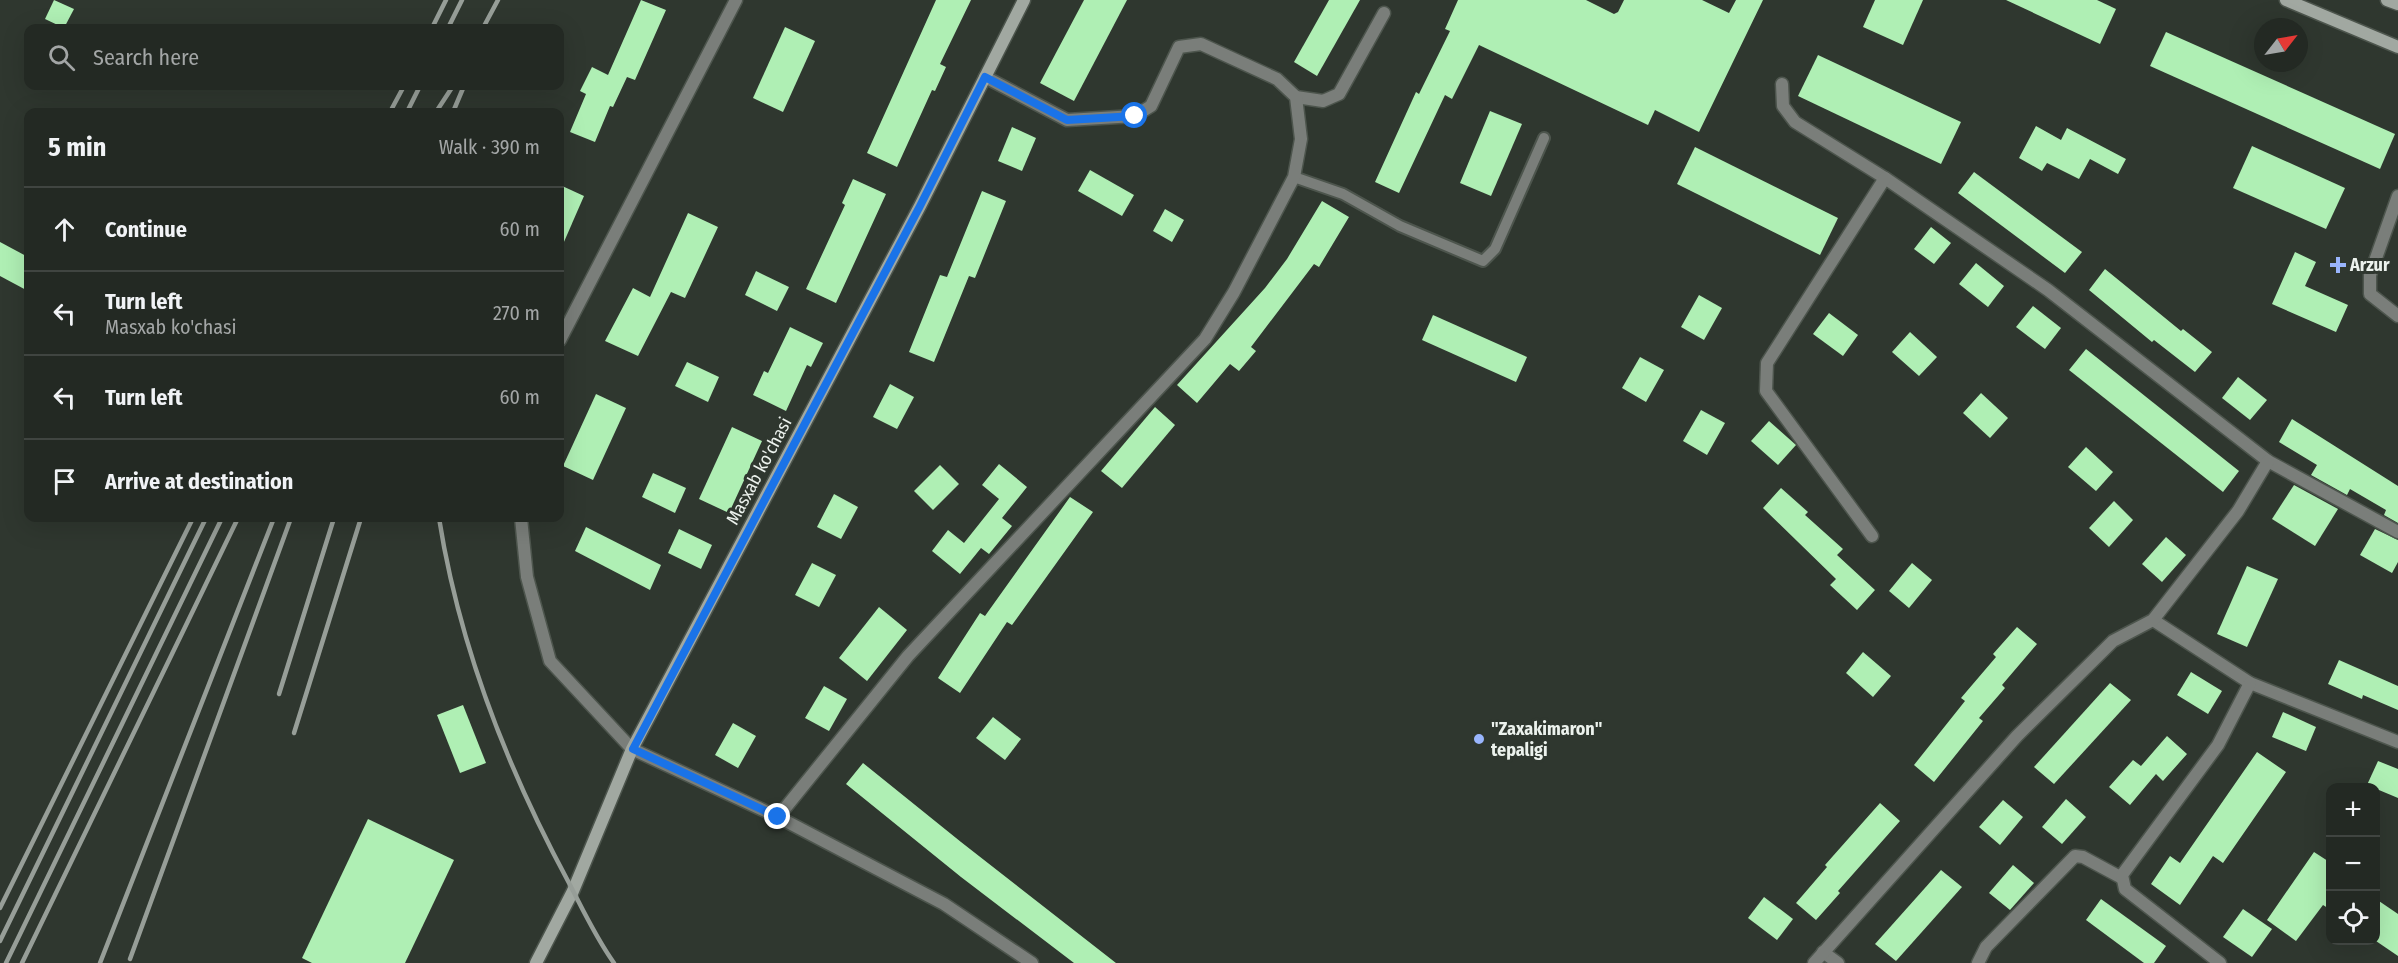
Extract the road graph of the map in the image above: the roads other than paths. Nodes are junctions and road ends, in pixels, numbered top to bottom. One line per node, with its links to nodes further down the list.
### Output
1 (736, 0): 16 (street)
2 (1023, 0): 8 (main road, Masxab ko'chasi)
3 (2286, 0): 7 (main road)
4 (2387, 0): 5 (main road)
5 (2398, 4)
6 (1384, 13): 10 (street)
7 (2398, 47)
8 (985, 77): 10 (street); 24 (main road, Masxab ko'chasi)
9 (1782, 84): 13 (street)
10 (1296, 98): 12 (street)
11 (1544, 138): 12 (lane)
12 (1294, 177): 25 (street)
13 (1885, 178): 17 (street); 20 (street)
14 (2398, 199): 15 (street)
15 (2398, 316)
16 (564, 332)
17 (2268, 461): 19 (street); 21 (street)
18 (521, 522): 24 (street)
19 (2398, 532)
20 (1872, 536)
21 (2153, 620): 22 (street); 27 (street)
22 (2250, 683): 23 (street); 26 (street)
23 (2398, 742)
24 (633, 749): 25 (street); 28 (main road, Masxab ko'chasi)
25 (778, 817): 29 (street)
26 (2122, 878): 32 (street); 33 (street)
27 (1823, 952): 30 (street); 31 (street)
28 (536, 963)
29 (1032, 963)
30 (1814, 963)
31 (1838, 963)
32 (1978, 963)
33 (2220, 963)

